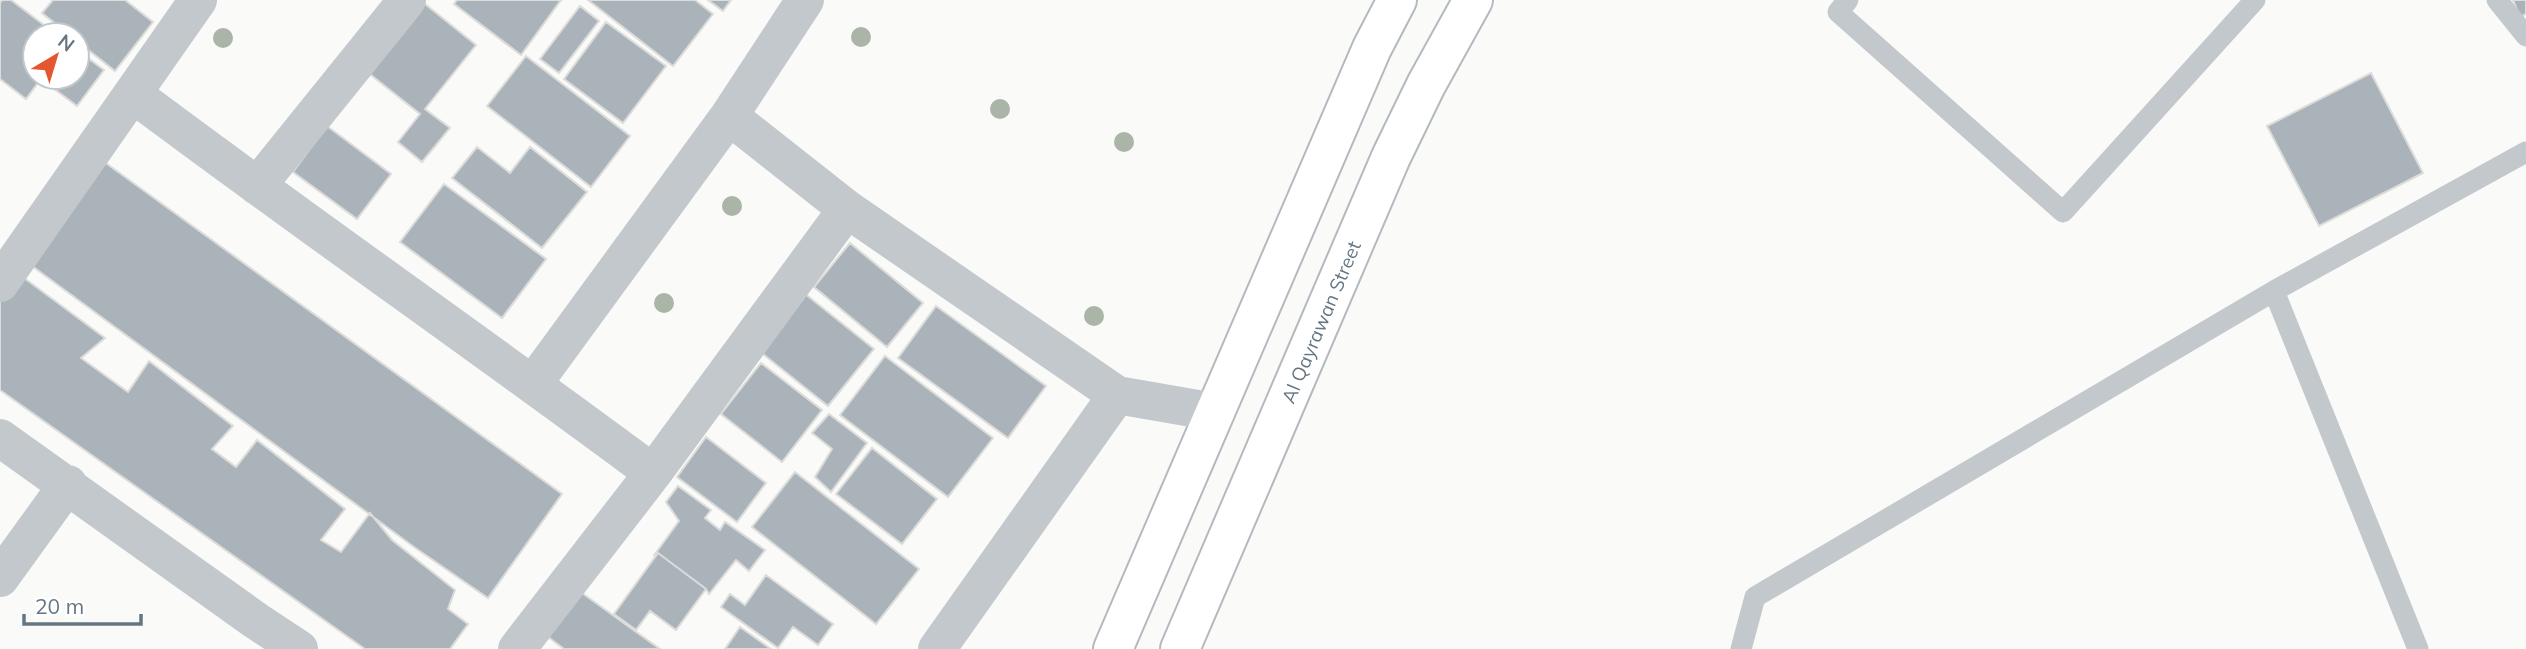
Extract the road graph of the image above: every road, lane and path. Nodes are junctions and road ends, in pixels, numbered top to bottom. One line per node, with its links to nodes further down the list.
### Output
1 (198, 0): 12 (street)
2 (407, 0): 15 (street)
3 (805, 0): 13 (street)
4 (1379, 0): 11 (main road)
5 (1397, 0): 11 (main road)
6 (1473, 0): 31 (main road, Al Qayrawan Street)
7 (1848, 0): 8 (lane)
8 (2255, 0)
9 (2497, 0): 10 (lane)
10 (2526, 36)
11 (1372, 48): 21 (main road)
12 (133, 94): 15 (street); 17 (street)
13 (729, 116): 16 (street); 19 (street)
14 (2526, 152): 18 (lane)
15 (257, 186): 19 (street)
16 (847, 209): 20 (street); 23 (street)
17 (0, 283)
18 (2274, 290): 32 (lane); 33 (lane)
19 (533, 384): 23 (street)
20 (1117, 395): 21 (street); 29 (street)
21 (1215, 412): 30 (main road)
22 (0, 438): 24 (street)
23 (653, 473): 28 (street)
24 (68, 484): 25 (street); 26 (street)
25 (0, 578)
26 (249, 635): 27 (street)
27 (299, 649)
28 (517, 649)
29 (937, 649)
30 (1113, 649)
31 (1180, 649)
32 (1741, 649)
33 (2418, 649)

